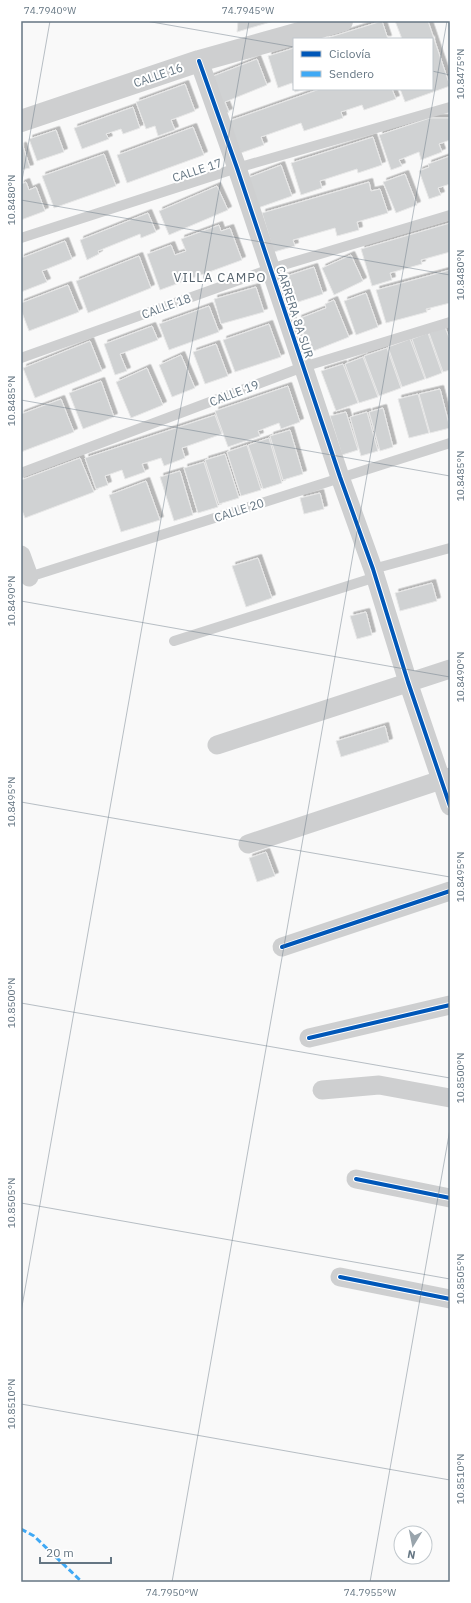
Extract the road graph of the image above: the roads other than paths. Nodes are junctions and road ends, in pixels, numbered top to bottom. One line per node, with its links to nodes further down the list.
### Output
1 (342, 21): 2 (street, CALLE 16)
2 (199, 61): 4 (street, CALLE 16); 5 (street, CARRERA 8A SUR)
3 (450, 107): 5 (lane, CALLE 17)
4 (21, 121)
5 (237, 168): 7 (lane, CALLE 17); 8 (street, CARRERA 8A SUR)
6 (450, 214): 8 (lane, CALLE 18)
7 (21, 238)
8 (270, 269): 10 (lane, CALLE 18); 11 (street, CARRERA 8A SUR)
9 (450, 322): 11 (lane, CALLE 19)
10 (21, 358)
11 (303, 367): 13 (lane, CALLE 19); 14 (street, CARRERA 8A SUR)
12 (450, 443): 14 (lane, CALLE 20)
13 (21, 473)
14 (340, 478): 17 (street, CARRERA 8A SUR); 18 (lane, CALLE 20)
15 (450, 548): 17 (lane)
16 (21, 555): 18 (street)
17 (374, 573): 19 (lane); 21 (street, CARRERA 8A SUR)
18 (29, 577)
19 (174, 641)
20 (450, 669): 21 (street)
21 (408, 682): 22 (street); 23 (street, CARRERA 8A SUR)
22 (217, 745)
23 (446, 778): 24 (street, CARRERA 8A SUR); 25 (street)
24 (450, 806)
25 (248, 844)
26 (450, 891): 27 (street)
27 (282, 947)
28 (450, 1005): 29 (street)
29 (309, 1038)
30 (322, 1090): 31 (street)
31 (450, 1098)
32 (356, 1179): 33 (street)
33 (450, 1198)
34 (340, 1277): 35 (street)
35 (450, 1299)

